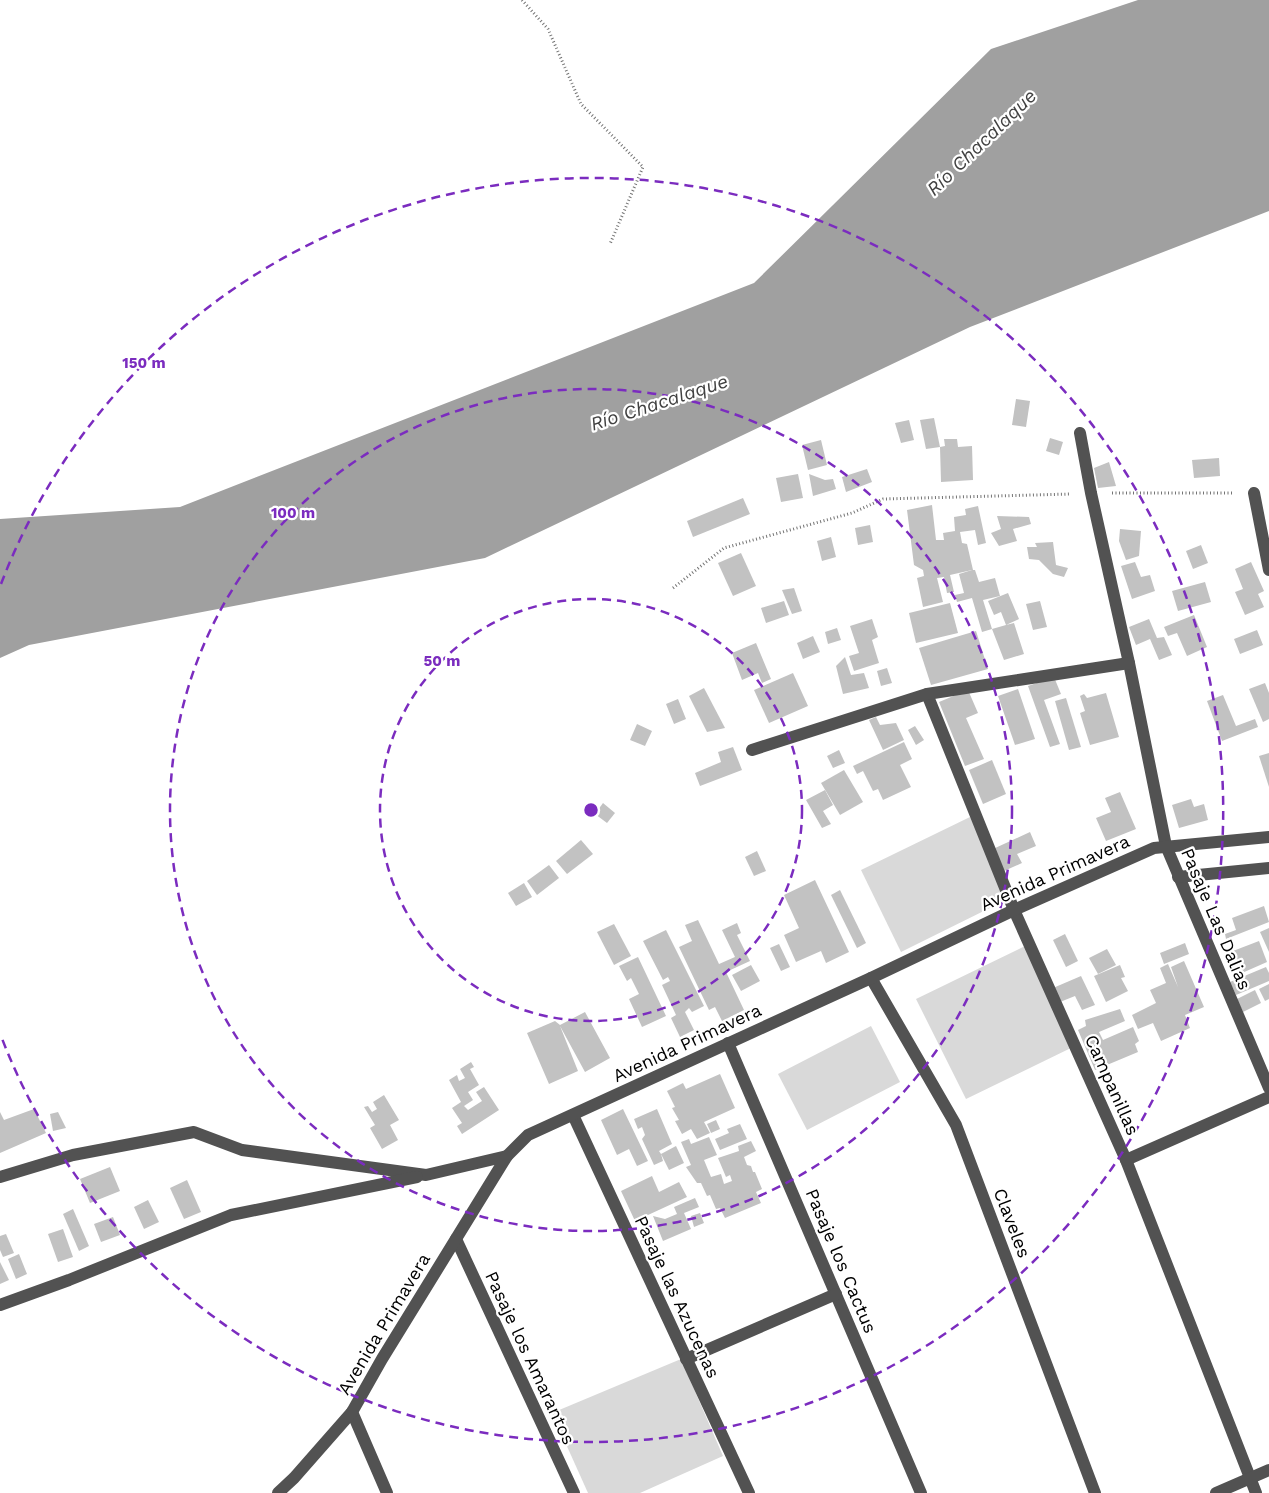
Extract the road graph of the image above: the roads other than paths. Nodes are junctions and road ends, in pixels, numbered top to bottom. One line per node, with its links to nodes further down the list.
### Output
1 (1080, 433): 4 (street, Pasaje Las Dalias)
2 (1254, 493): 3 (street)
3 (1269, 570)
4 (1129, 663): 5 (street); 8 (street, Pasaje Las Dalias)
5 (926, 694): 6 (street); 11 (street, Campanillas)
6 (752, 750)
7 (1269, 837): 8 (street, Avenida Primavera)
8 (1166, 846): 10 (street, Pasaje Las Dalias); 11 (street, Avenida Primavera)
9 (1269, 868): 10 (street)
10 (1178, 877): 14 (street, Pasaje Las Dalias)
11 (1014, 910): 12 (street, Avenida Primavera); 18 (street, Campanillas)
12 (871, 978): 13 (street, Avenida Primavera); 33 (street, Claveles)
13 (728, 1043): 16 (street, Avenida Primavera); 22 (street, Pasaje los Cactus)
14 (1269, 1088)
15 (1269, 1096): 18 (street)
16 (572, 1115): 17 (street, Avenida Primavera); 24 (street, Pasaje las Azucenas)
17 (507, 1156): 19 (street); 21 (street, Avenida Primavera)
18 (1126, 1160): 27 (street, Campanillas)
19 (426, 1175): 20 (street); 23 (street)
20 (0, 1177)
21 (456, 1238): 25 (street, Avenida Primavera); 30 (street, Pasaje los Amarantos)
22 (836, 1294): 24 (street); 32 (street, Pasaje los Cactus)
23 (0, 1305)
24 (686, 1359): 31 (street, Pasaje las Azucenas)
25 (352, 1412): 28 (street, Avenida Primavera); 29 (street)
26 (1269, 1470): 27 (street)
27 (1250, 1479): 34 (street); 35 (street, Campanillas)
28 (278, 1493)
29 (387, 1493)
30 (574, 1493)
31 (749, 1493)
32 (921, 1493)
33 (1095, 1493)
34 (1216, 1493)
35 (1256, 1493)

